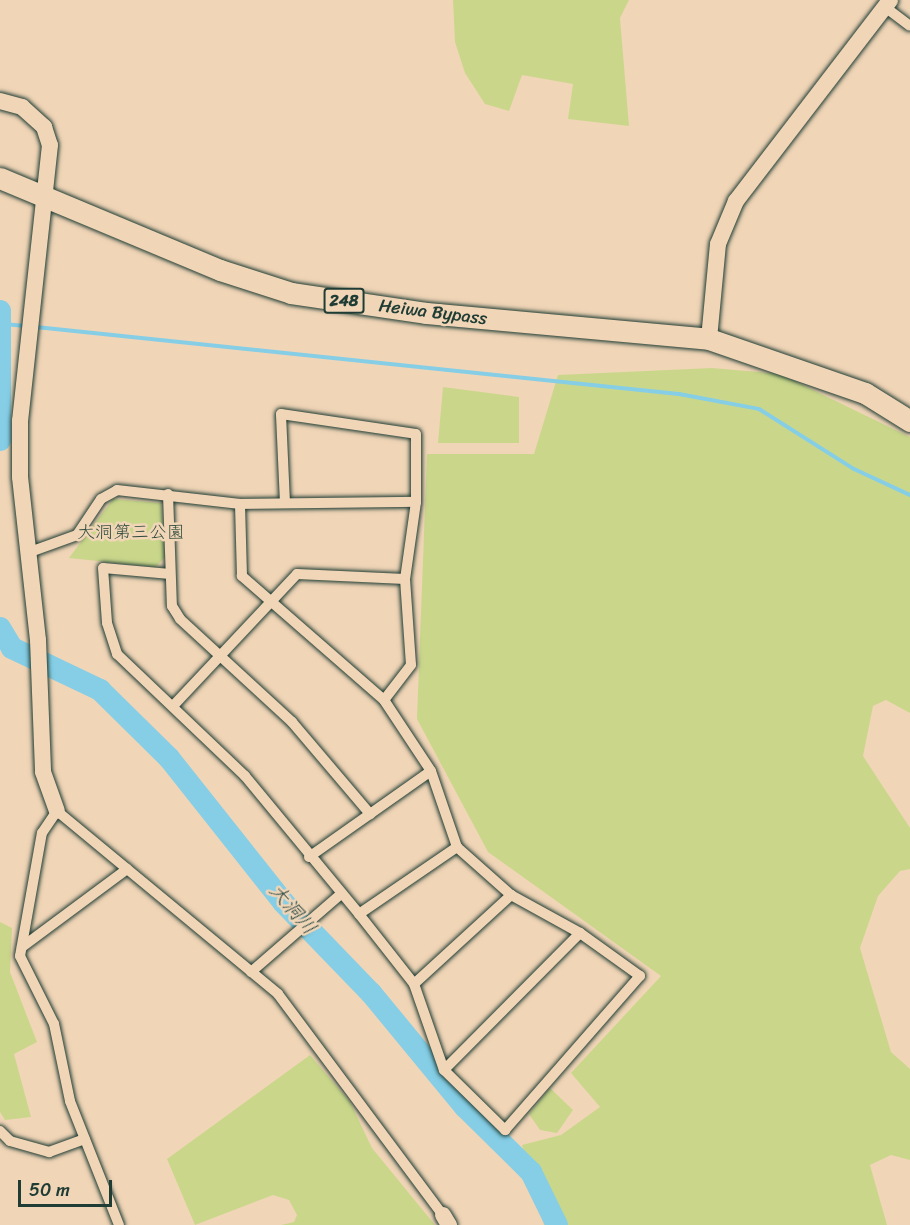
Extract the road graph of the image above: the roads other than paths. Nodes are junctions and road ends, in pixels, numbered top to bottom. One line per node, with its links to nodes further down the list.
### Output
1 (887, 3): 2 (street); 6 (street)
2 (910, 26)
3 (0, 101): 5 (street)
4 (0, 178): 5 (highway, Heiwa Bypass / 248)
5 (46, 195): 6 (highway, Heiwa Bypass / 248); 12 (street)
6 (709, 339): 7 (highway, 248)
7 (910, 421)
8 (168, 494): 11 (street); 12 (street); 13 (street)
9 (416, 502): 10 (street); 10 (street); 14 (street)
10 (285, 503): 11 (street)
11 (240, 504): 15 (street)
12 (30, 552): 20 (street)
13 (171, 574): 16 (street); 18 (street)
14 (405, 579): 15 (street); 17 (street)
15 (270, 601): 16 (street); 17 (street)
16 (221, 655): 18 (street); 21 (street)
17 (384, 700): 19 (street)
18 (173, 706): 23 (street)
19 (431, 771): 21 (street); 22 (street)
20 (57, 811): 24 (street); 29 (street)
21 (370, 814): 23 (street)
22 (457, 846): 26 (street); 27 (street)
23 (309, 857): 25 (street)
24 (127, 869): 29 (street); 30 (street)
25 (341, 894): 27 (street); 30 (street)
26 (511, 895): 28 (street); 31 (street)
27 (359, 914): 31 (street)
28 (580, 933): 32 (street); 32 (street)
29 (21, 947): 34 (street)
30 (252, 972): 35 (street)
31 (414, 984): 32 (street)
32 (444, 1070)
33 (0, 1131): 34 (street)
34 (85, 1139): 36 (street)
35 (446, 1220)
36 (120, 1225)

